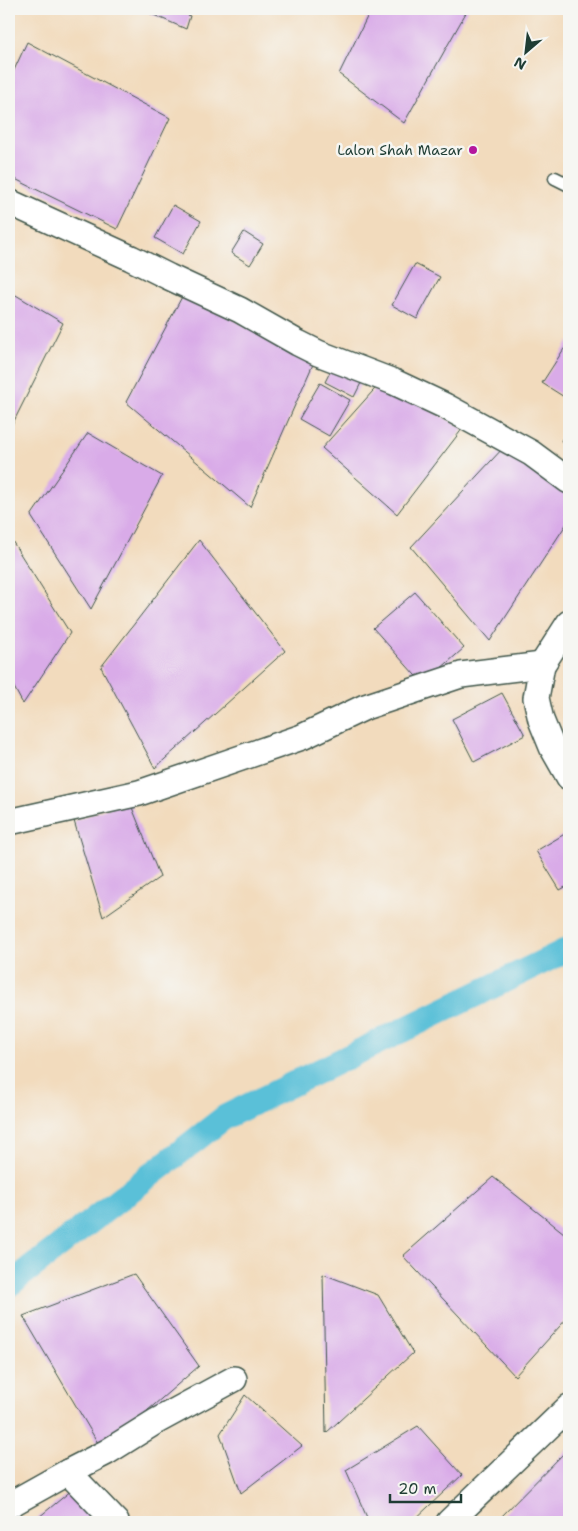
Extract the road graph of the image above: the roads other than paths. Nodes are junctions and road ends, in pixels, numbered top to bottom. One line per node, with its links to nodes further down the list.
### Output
1 (555, 178): 2 (lane)
2 (569, 185)
3 (9, 202): 4 (street)
4 (569, 481)
5 (569, 623): 6 (street)
6 (542, 665): 7 (street); 8 (street)
7 (569, 777)
8 (9, 822)
9 (234, 1379): 11 (street)
10 (569, 1407): 14 (street)
11 (68, 1472): 12 (street); 13 (street)
12 (9, 1505)
13 (116, 1522)
14 (449, 1522)

